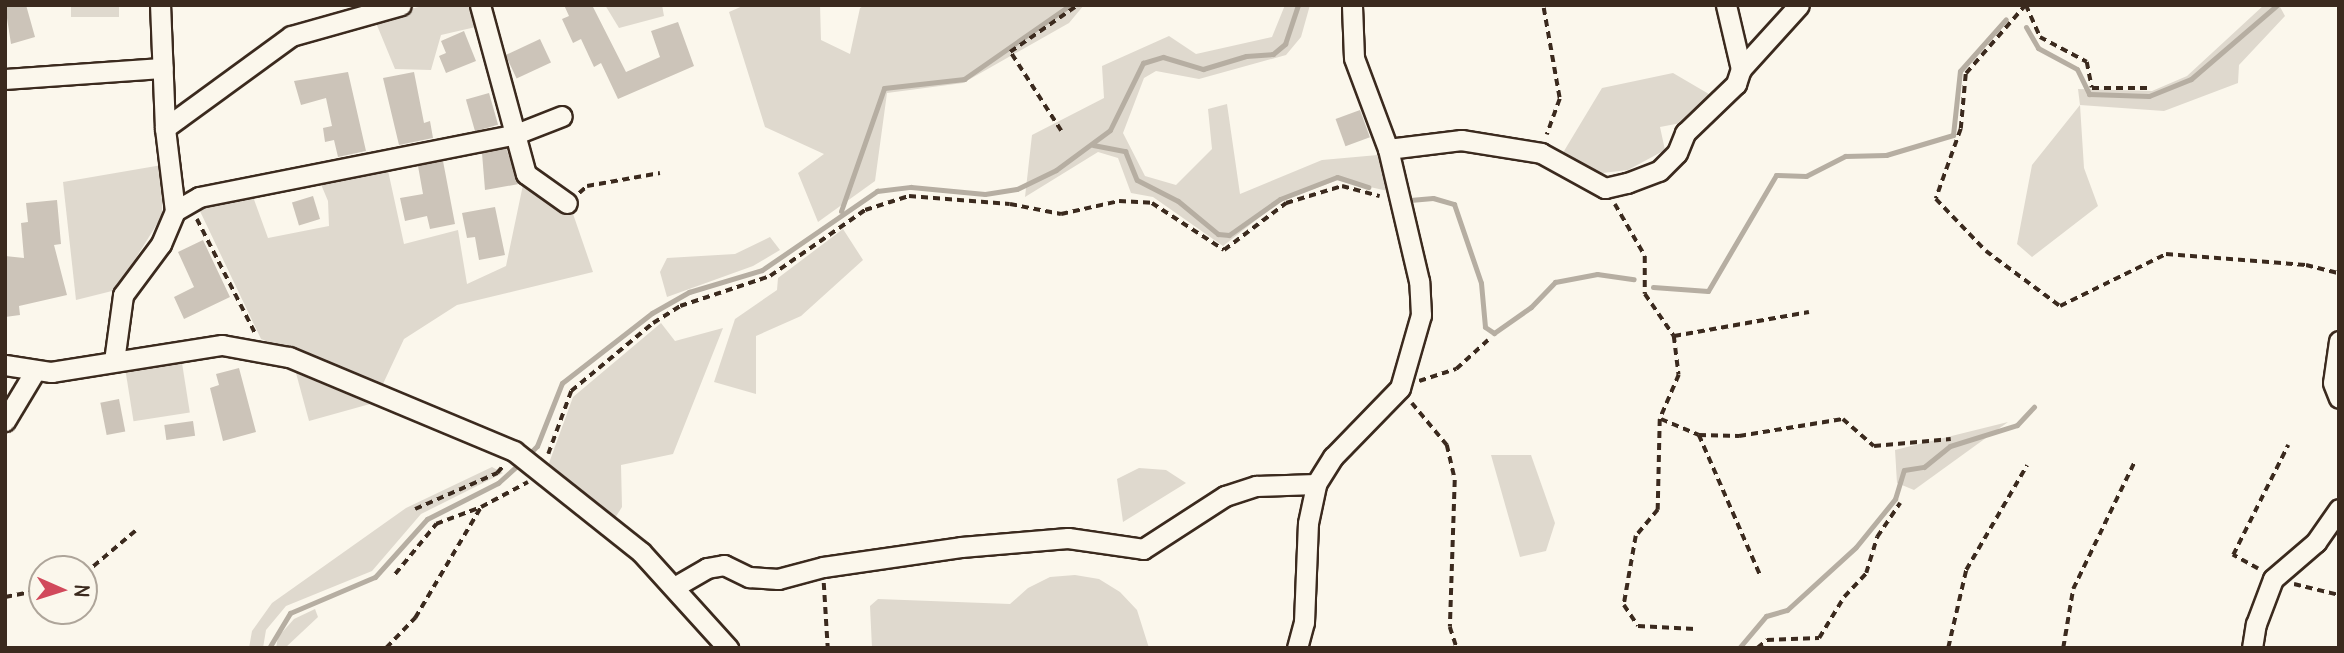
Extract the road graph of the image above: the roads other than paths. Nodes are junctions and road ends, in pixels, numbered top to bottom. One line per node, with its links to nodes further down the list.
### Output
1 (160, 5): 7 (street)
2 (401, 5): 11 (street)
3 (480, 5): 12 (street)
4 (1352, 5): 13 (street)
5 (1726, 5): 8 (street)
6 (1799, 5): 8 (street)
7 (163, 68): 9 (street); 11 (street)
8 (1741, 69): 13 (street)
9 (5, 79)
10 (562, 116): 12 (street)
11 (165, 128): 15 (street)
12 (516, 134): 14 (street); 15 (street)
13 (1388, 149): 22 (street)
14 (567, 203)
15 (175, 211): 17 (street)
16 (2339, 341): 20 (street)
17 (114, 360): 19 (street); 24 (street)
18 (5, 365): 19 (street)
19 (35, 371): 21 (street)
20 (2339, 398)
21 (5, 421)
22 (1316, 484): 24 (street); 26 (street)
23 (2339, 509): 27 (street)
24 (676, 586): 25 (street)
25 (728, 648)
26 (1297, 648)
27 (2252, 648)

